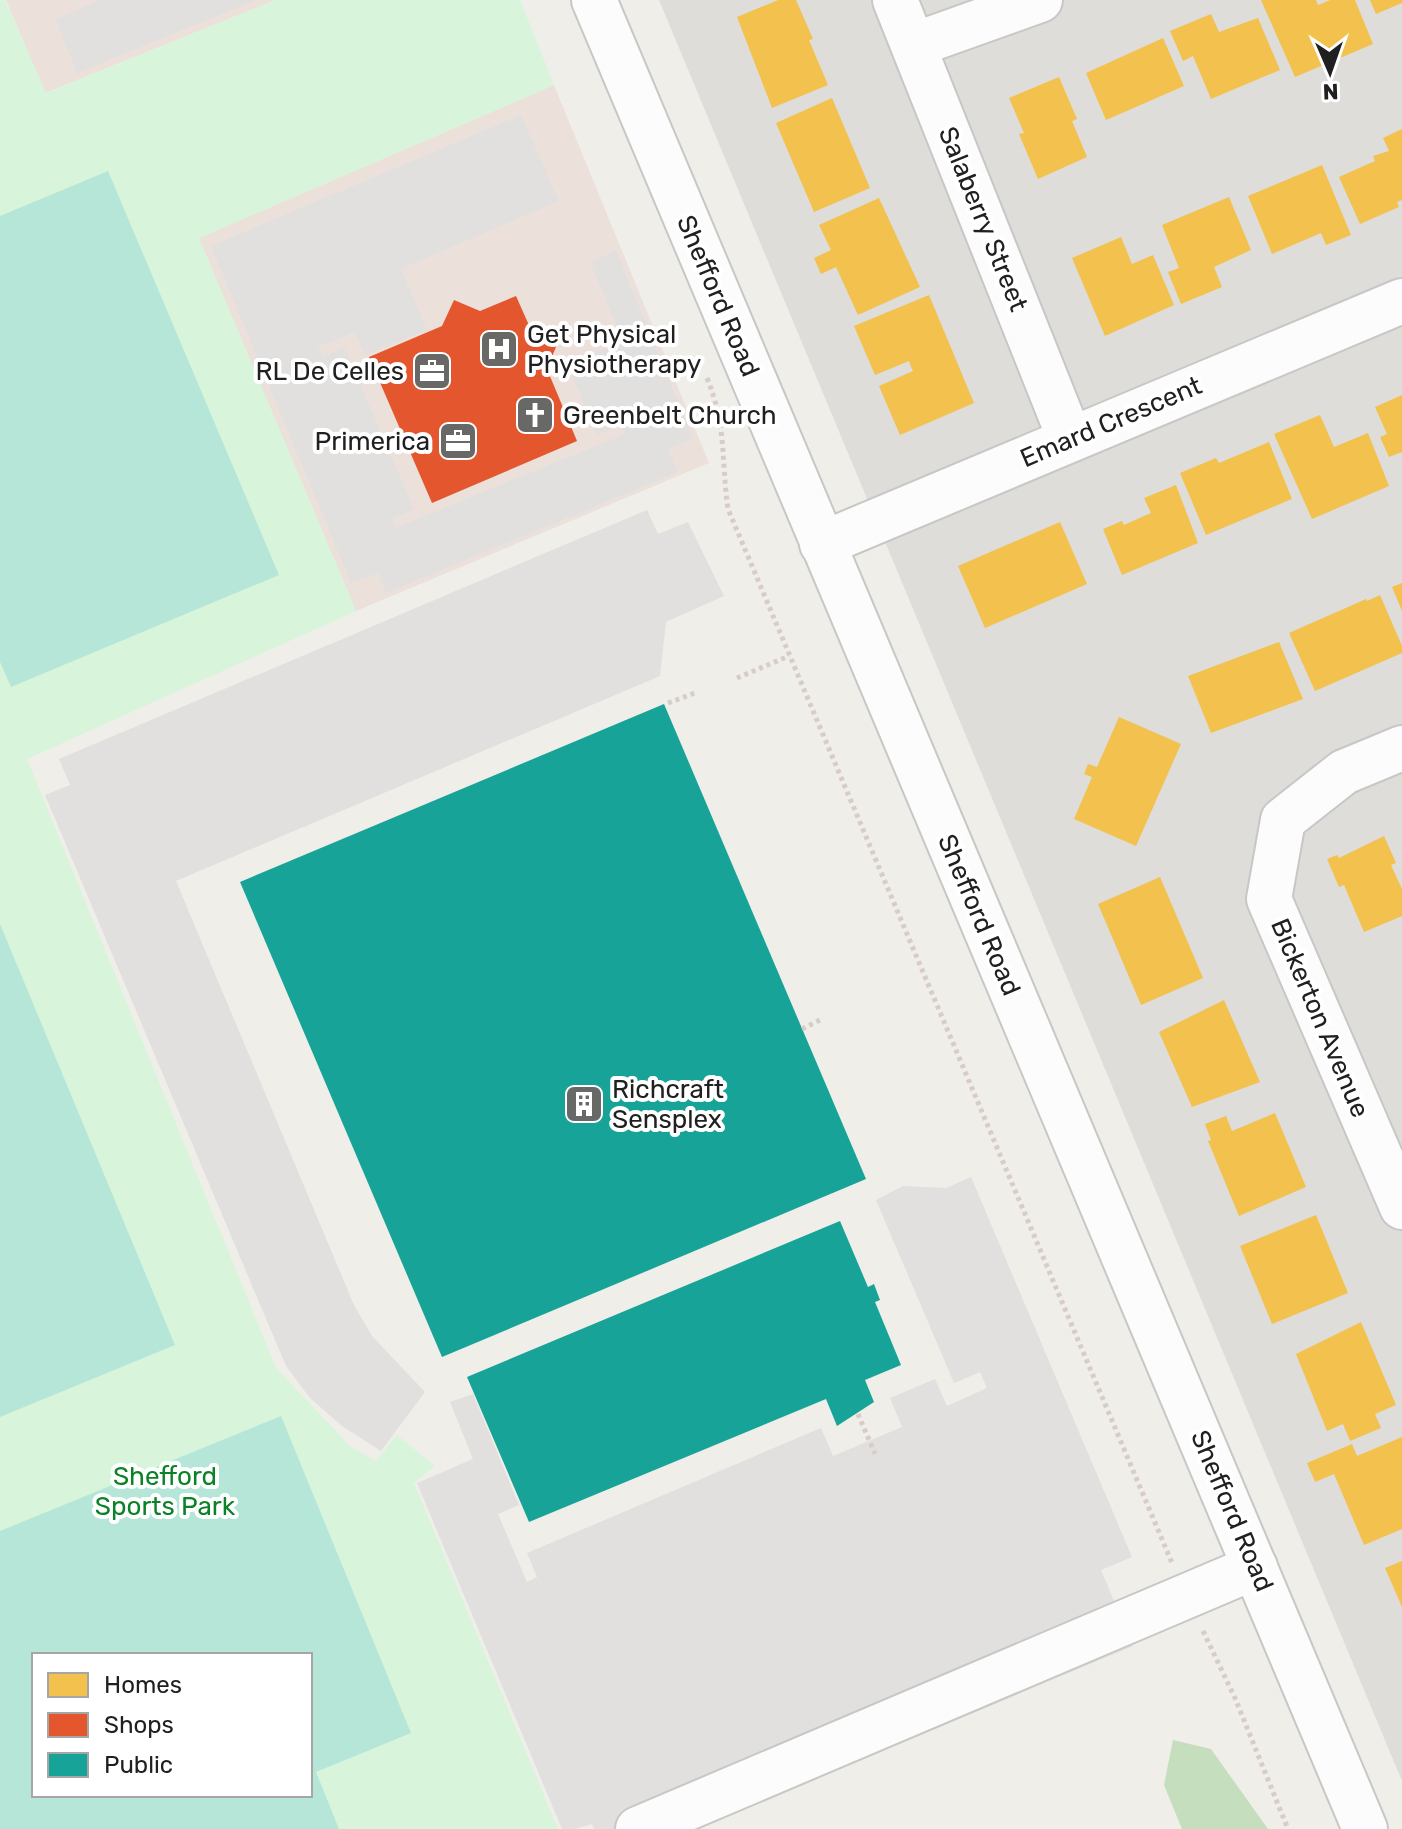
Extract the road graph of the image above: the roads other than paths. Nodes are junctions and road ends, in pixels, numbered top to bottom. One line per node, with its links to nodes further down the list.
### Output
1 (594, 0): 7 (street, Shefford Road)
2 (895, 0): 4 (street, Salaberry Street)
3 (1040, 0): 4 (street)
4 (914, 45): 6 (street, Salaberry Street)
5 (1402, 301): 6 (street, Emard Crescent)
6 (1070, 439): 7 (street, Emard Crescent)
7 (822, 544): 10 (street, Shefford Road)
8 (1402, 748): 9 (street, Bickerton Avenue)
9 (1400, 1198)
10 (1255, 1567): 11 (street); 12 (street, Shefford Road)
11 (638, 1829)
12 (1365, 1829)

